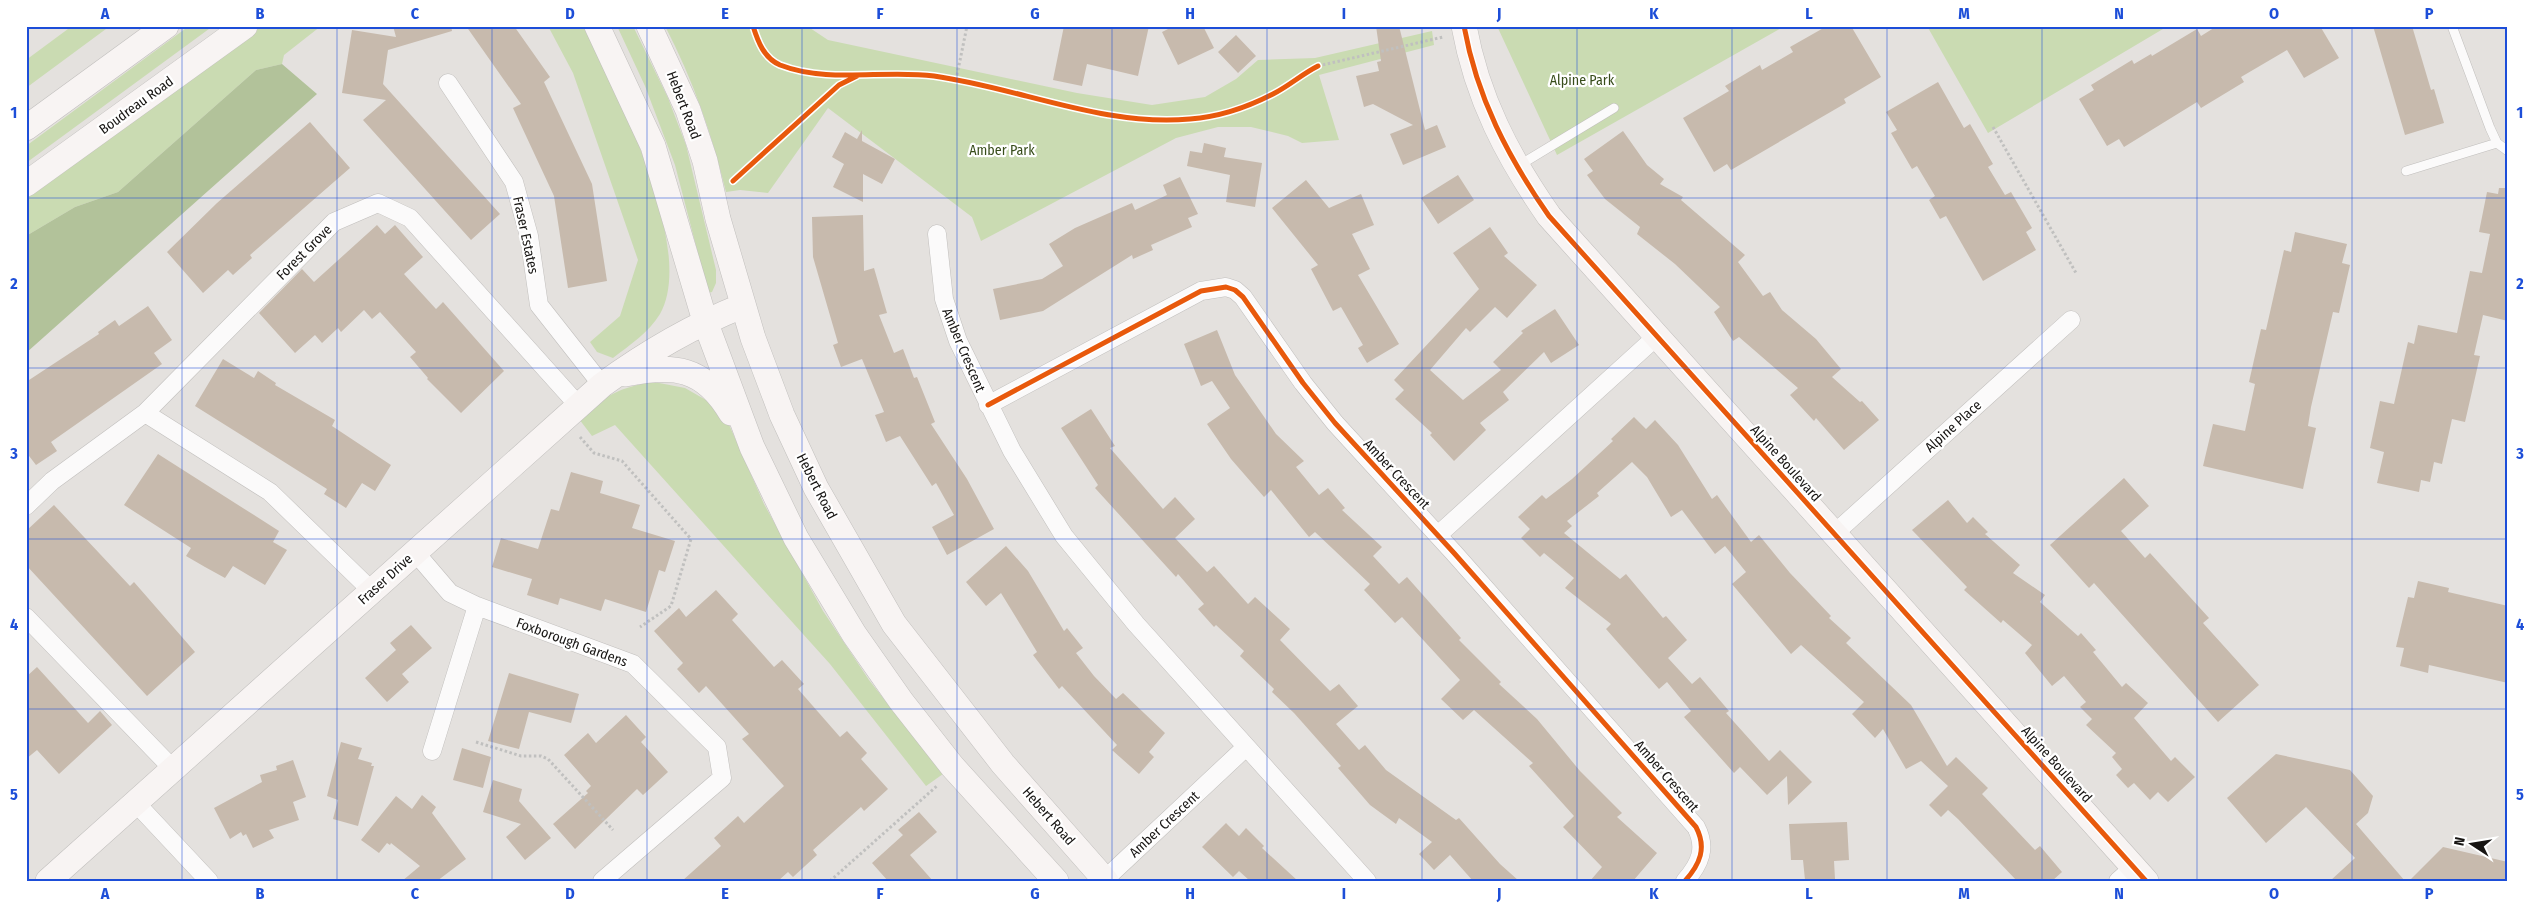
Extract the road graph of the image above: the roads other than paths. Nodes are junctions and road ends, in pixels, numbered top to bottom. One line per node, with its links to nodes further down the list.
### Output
1 (166, 26): 9 (main road)
2 (245, 26): 14 (main road, Boudreau Road)
3 (597, 26): 18 (main road)
4 (649, 26): 16 (main road, Hebert Road)
5 (2452, 26): 10 (lane)
6 (1454, 31): 12 (main road, Alpine Boulevard)
7 (448, 82): 20 (street, Fraser Estates)
8 (1614, 108): 12 (lane)
9 (26, 128)
10 (2497, 143): 11 (lane); 13 (lane)
11 (2508, 151)
12 (1516, 167): 19 (main road, Alpine Boulevard)
13 (2406, 171)
14 (26, 184)
15 (937, 234): 22 (street, Amber Crescent)
16 (742, 306): 18 (main road, Fraser Drive); 37 (main road, Hebert Road)
17 (2071, 320): 26 (street, Alpine Place)
18 (704, 321): 20 (main road, Fraser Drive); 24 (main road)
19 (1656, 338): 26 (main road, Alpine Boulevard); 27 (street)
20 (609, 380): 21 (main road, Fraser Drive); 24 (main road)
21 (578, 405): 23 (street, Forest Grove); 28 (main road, Fraser Drive)
22 (988, 406): 27 (street, Amber Crescent); 32 (street, Amber Crescent)
23 (145, 413): 25 (street, Forest Grove); 29 (street)
24 (752, 447): 41 (main road)
25 (26, 506)
26 (1835, 533): 36 (main road, Alpine Boulevard)
27 (1438, 535): 43 (street, Amber Crescent)
28 (415, 552): 29 (main road, Fraser Drive); 30 (street)
29 (372, 591): 34 (main road, Fraser Drive)
30 (477, 606): 33 (street); 40 (street, Foxborough Gardens)
31 (26, 617): 34 (street)
32 (1246, 747): 37 (street, Amber Crescent); 42 (street, Amber Crescent)
33 (432, 751)
34 (172, 768): 35 (main road, Fraser Drive)
35 (135, 802): 38 (main road, Fraser Drive); 39 (street)
36 (2133, 876)
37 (1105, 880)
38 (48, 881)
39 (209, 881)
40 (602, 881)
41 (1056, 881)
42 (1367, 881)
43 (1685, 881)

